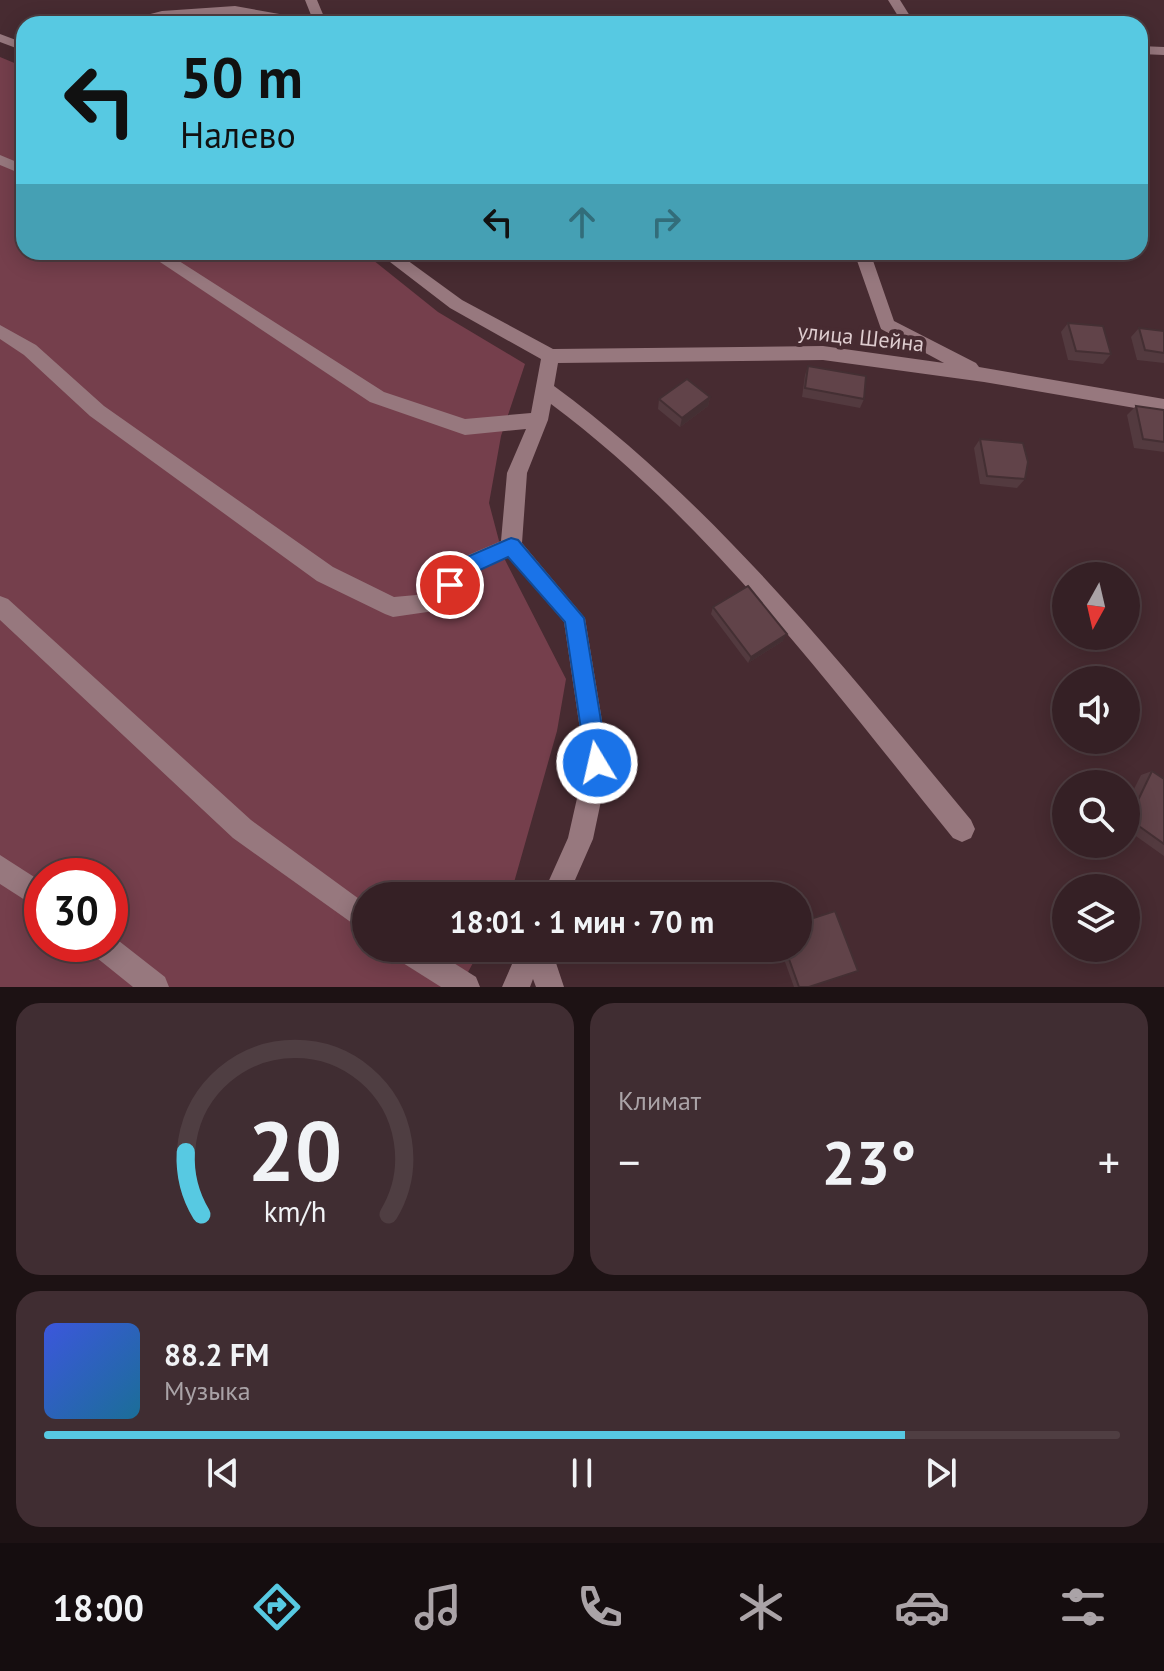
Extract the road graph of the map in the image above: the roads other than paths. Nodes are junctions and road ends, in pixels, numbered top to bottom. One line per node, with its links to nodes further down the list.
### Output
1 (157, 16): 2 (street)
2 (269, 16)
3 (165, 260): 11 (street)
4 (396, 260): 7 (street)
5 (865, 260): 8 (street)
6 (0, 331): 12 (street)
7 (550, 356): 8 (street, улица Шейна); 9 (street)
8 (984, 375): 10 (street, улица Шейна)
9 (544, 389): 11 (street); 14 (street)
10 (1164, 406)
11 (539, 420): 12 (street)
12 (511, 546): 16 (street)
13 (0, 606): 18 (street)
14 (962, 829)
15 (0, 868): 17 (street)
16 (561, 882)
17 (24, 885)
18 (352, 910)
19 (124, 962): 23 (street)
20 (427, 962): 24 (street)
21 (528, 962): 25 (street)
22 (540, 962): 26 (street)
23 (155, 987)
24 (466, 987)
25 (516, 987)
26 (550, 987)

